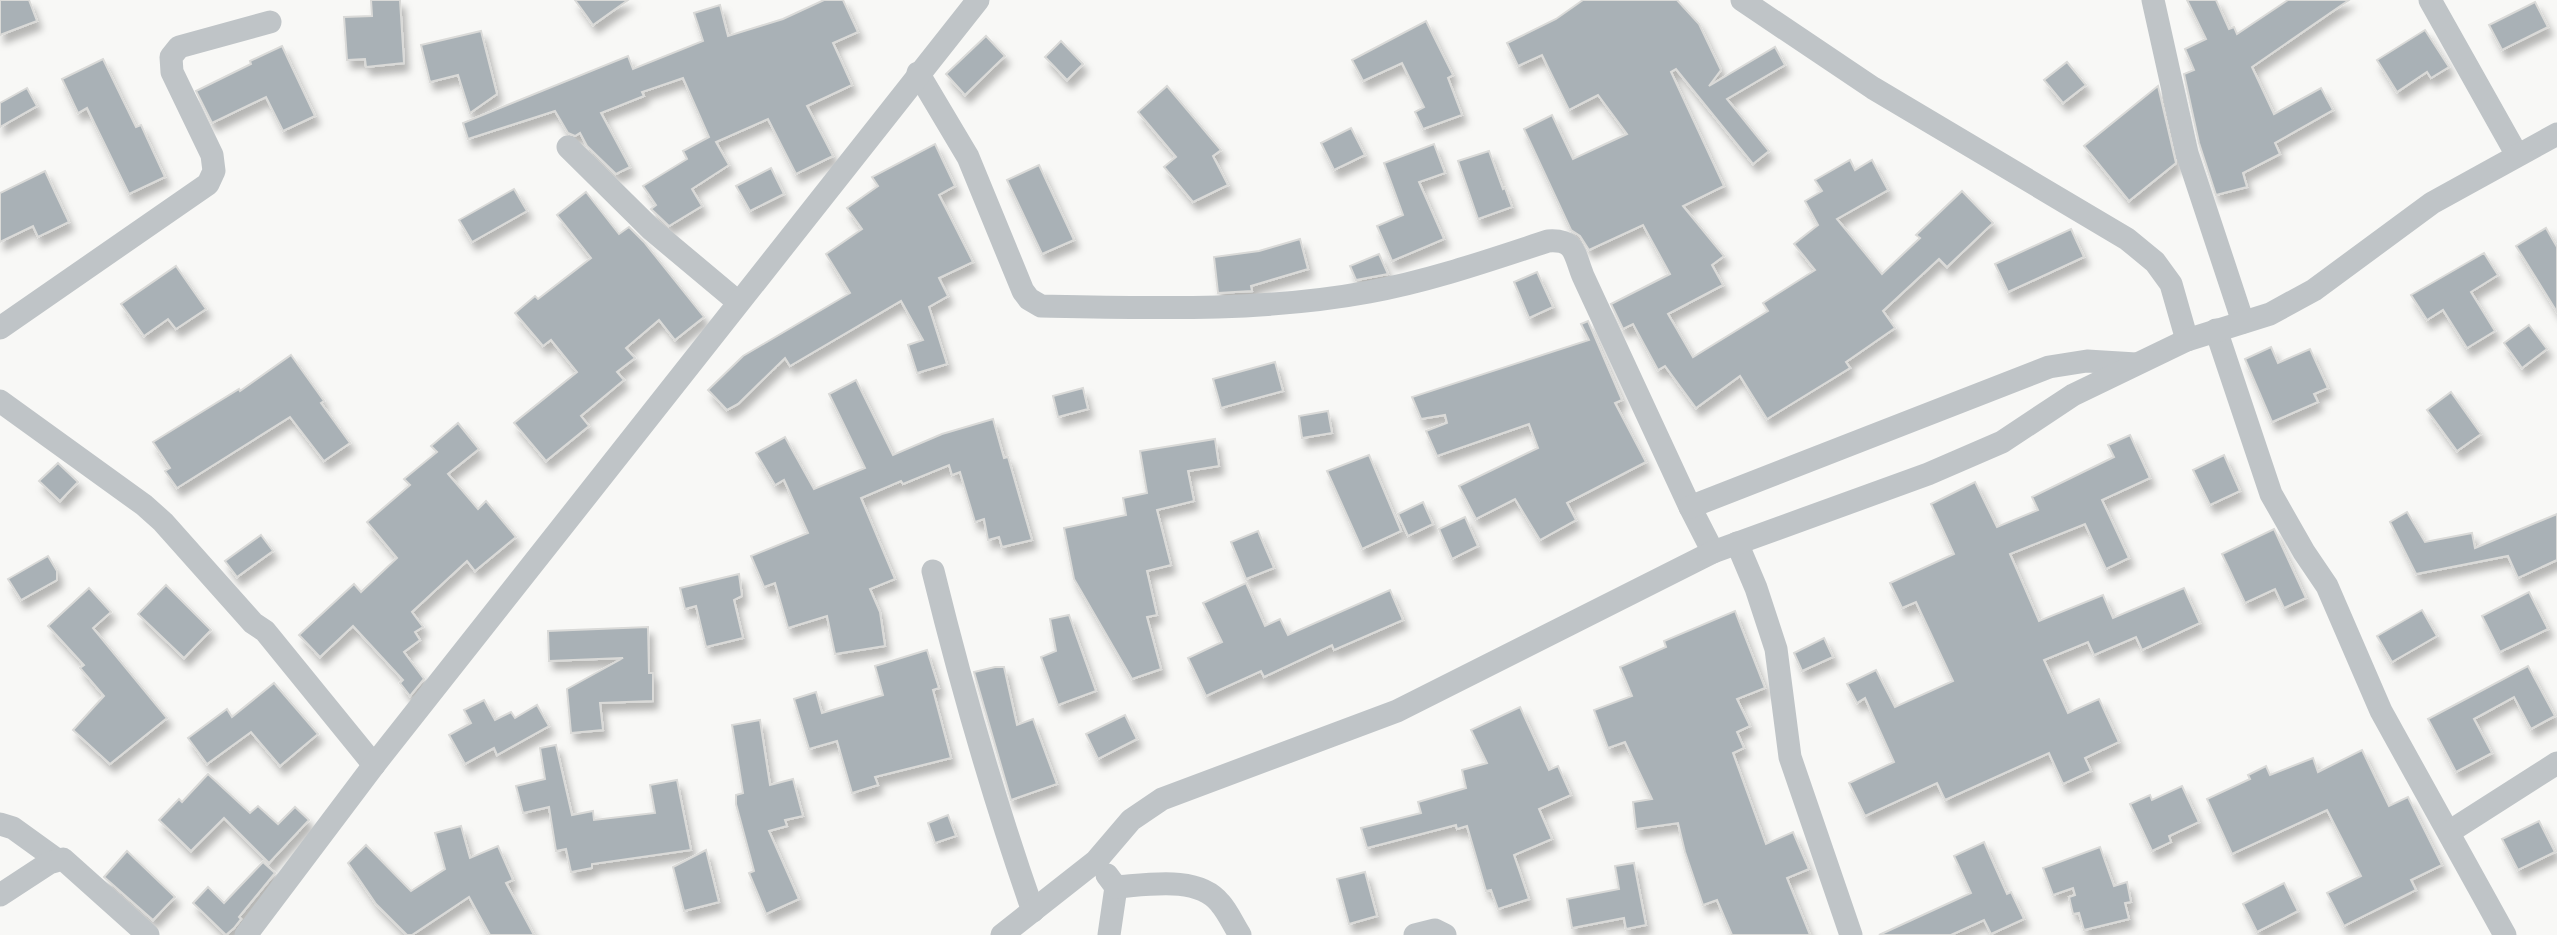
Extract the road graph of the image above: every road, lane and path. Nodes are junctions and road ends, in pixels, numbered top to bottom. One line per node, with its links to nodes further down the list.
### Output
1 (978, 0): 6 (street)
2 (1742, 0): 14 (street)
3 (2153, 0): 11 (street)
4 (2430, 0): 9 (street)
5 (270, 22): 12 (street)
6 (918, 73): 10 (street); 17 (street)
7 (2557, 134): 9 (street)
8 (568, 147): 10 (street)
9 (2517, 155): 11 (street)
10 (738, 302): 22 (street)
11 (2243, 322): 13 (street)
12 (0, 328)
13 (2216, 330): 14 (street); 24 (street)
14 (2187, 340): 15 (street)
15 (2137, 364): 17 (street); 18 (street)
16 (0, 401): 22 (street)
17 (1690, 507): 19 (street)
18 (1737, 543): 19 (street); 37 (street)
19 (1713, 552): 26 (street)
20 (933, 571): 29 (street)
21 (2557, 763): 24 (street)
22 (374, 765): 31 (street)
23 (0, 824): 25 (street)
24 (2449, 832): 38 (street)
25 (56, 859): 28 (street); 30 (street)
26 (1096, 861): 27 (street); 29 (street)
27 (1116, 887): 33 (street); 34 (street)
28 (0, 895)
29 (1033, 911): 32 (street)
30 (148, 935)
31 (246, 935)
32 (1002, 935)
33 (1109, 935)
34 (1240, 935)
35 (1415, 935): 36 (street)
36 (1445, 935)
37 (1851, 935)
38 (2505, 935)

